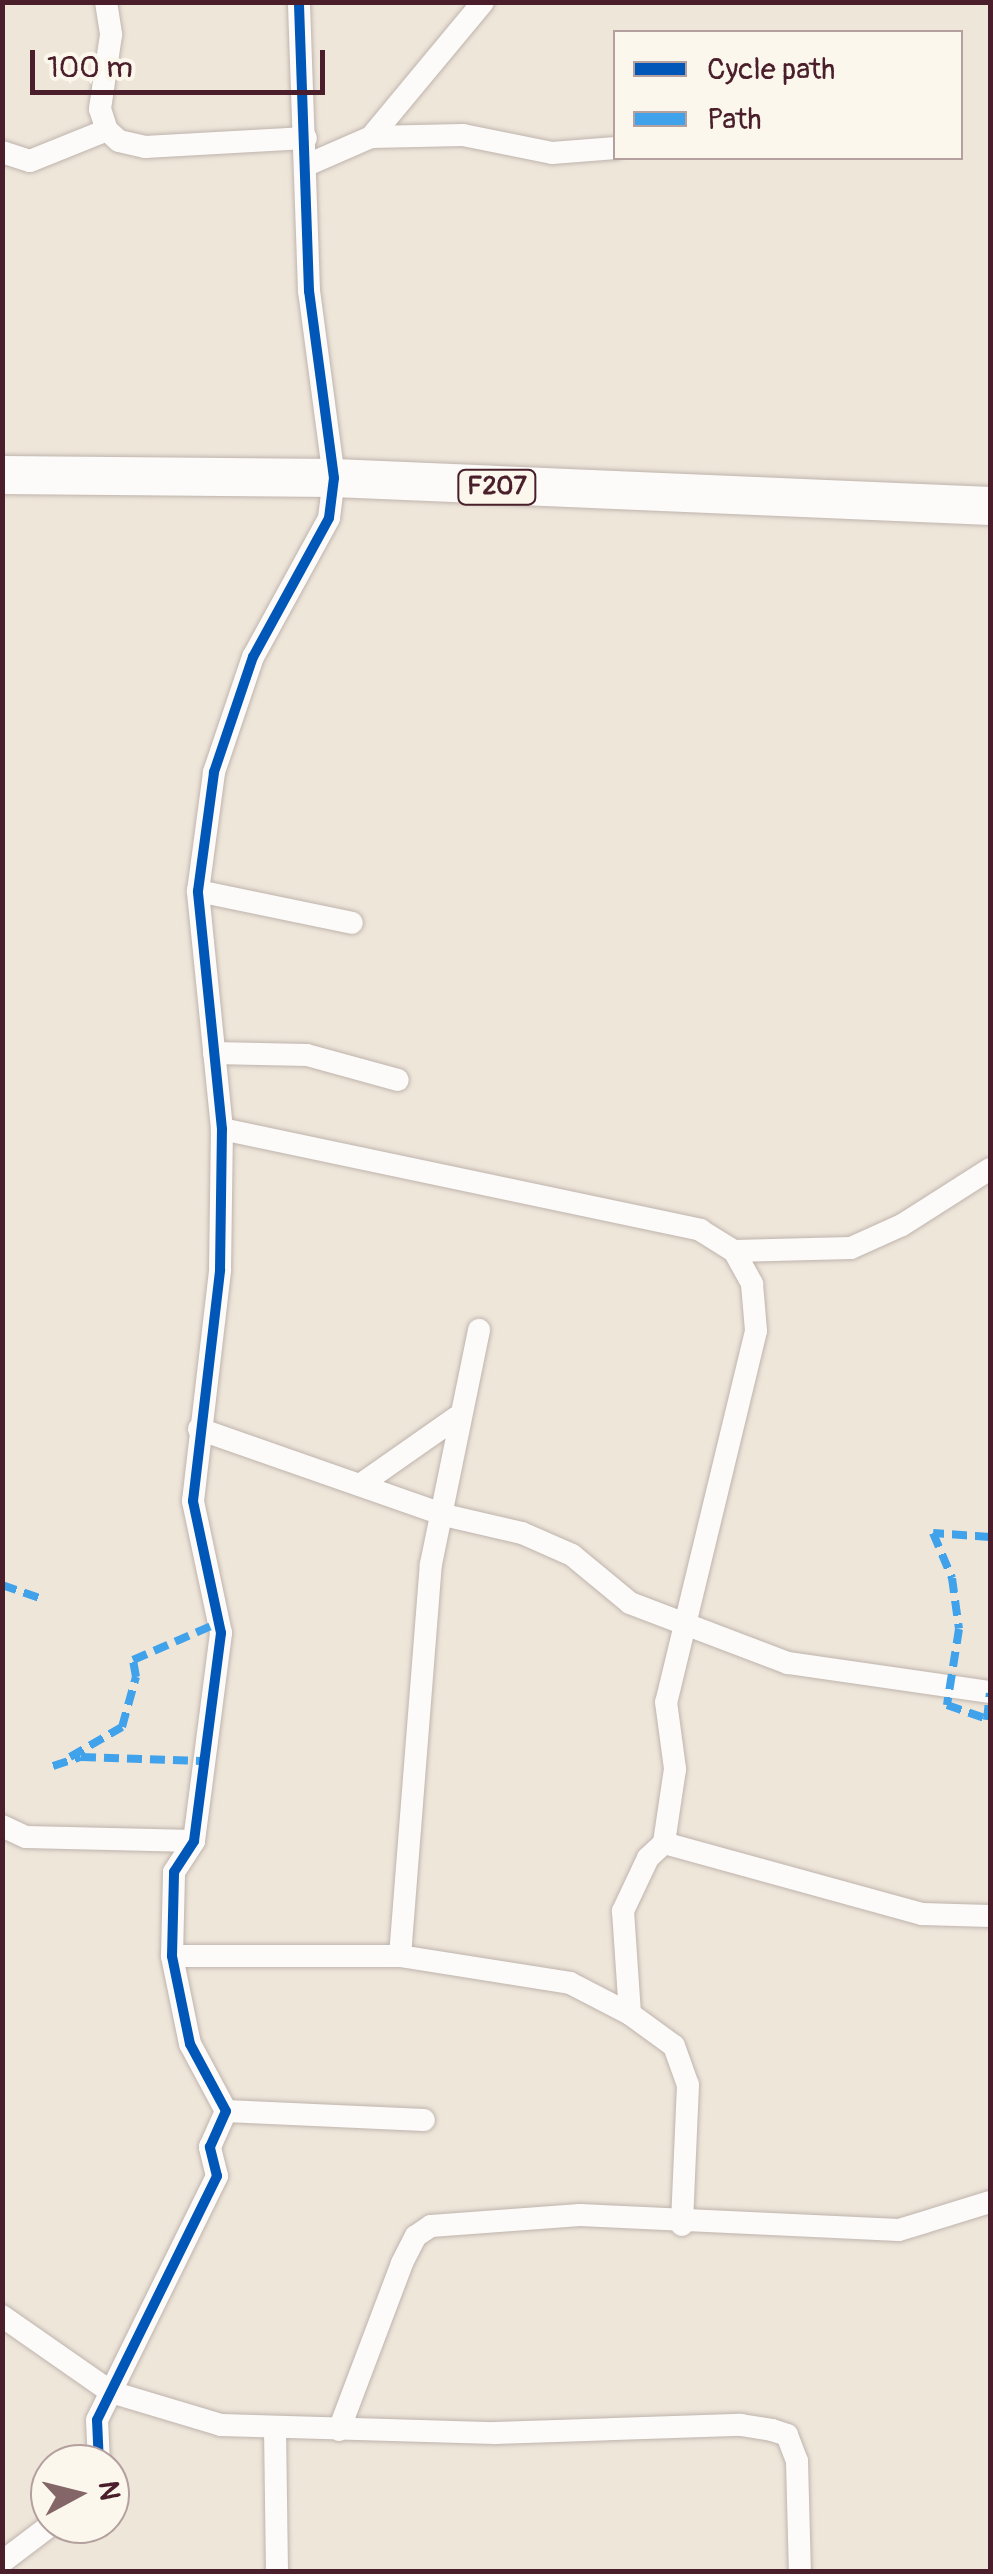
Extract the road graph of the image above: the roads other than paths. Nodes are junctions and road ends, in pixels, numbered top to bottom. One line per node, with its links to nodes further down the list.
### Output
1 (106, 2): 4 (street)
2 (300, 2): 6 (street)
3 (483, 2): 5 (street)
4 (106, 130): 6 (street); 8 (street)
5 (371, 136): 7 (street); 9 (street)
6 (306, 138): 9 (street)
7 (613, 148)
8 (2, 152)
9 (306, 165): 11 (street)
10 (2, 475): 11 (main road, F207)
11 (334, 478): 12 (main road, F207); 13 (street)
12 (990, 506)
13 (198, 890): 14 (street); 15 (street)
14 (352, 924)
15 (214, 1053): 16 (street); 17 (street)
16 (398, 1080)
17 (222, 1129): 19 (street); 22 (street)
18 (990, 1168): 19 (street)
19 (734, 1251): 25 (street)
20 (479, 1330): 21 (street)
21 (457, 1417): 23 (street); 24 (street)
22 (198, 1429): 23 (street); 28 (street)
23 (360, 1485): 24 (street)
24 (444, 1516): 25 (street); 32 (street)
25 (684, 1622): 26 (street); 29 (street)
26 (990, 1692)
27 (4, 1835): 28 (street)
28 (194, 1841): 31 (street)
29 (664, 1844): 30 (street); 33 (street)
30 (990, 1916)
31 (172, 1956): 32 (street); 34 (street)
32 (400, 1956): 33 (street)
33 (630, 2014): 37 (street)
34 (226, 2111): 35 (street); 39 (street)
35 (424, 2120)
36 (990, 2202): 37 (street)
37 (682, 2225): 41 (street)
38 (2, 2316): 39 (street)
39 (112, 2392): 40 (street); 42 (street)
40 (275, 2428): 41 (street); 45 (street)
41 (338, 2430): 46 (street)
42 (99, 2444)
43 (31, 2544): 44 (street)
44 (8, 2565)
45 (277, 2572)
46 (800, 2572)

